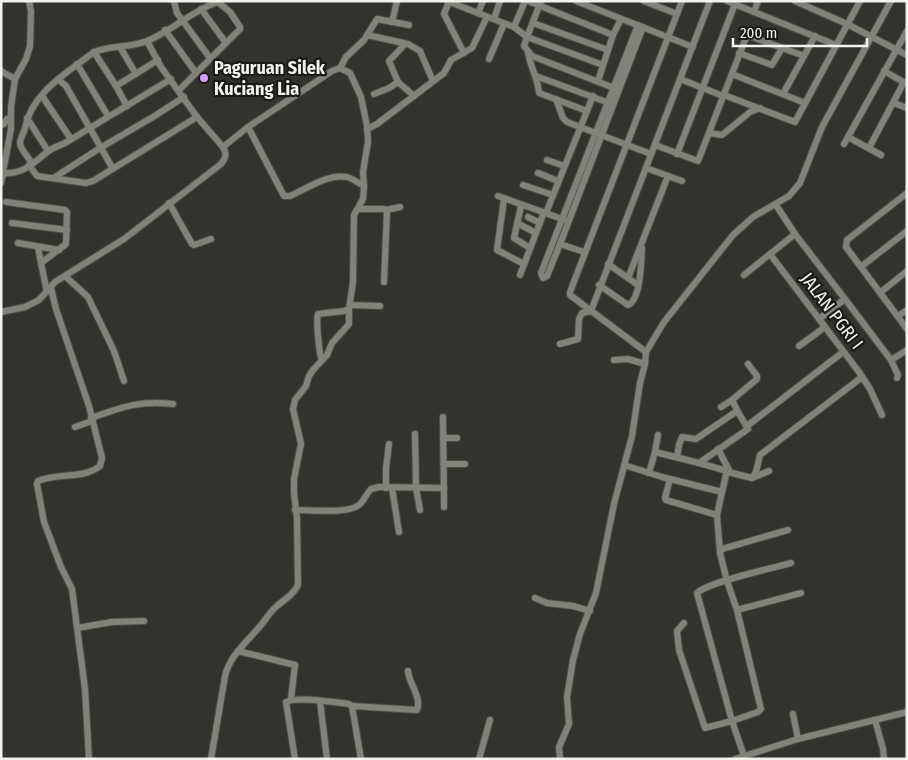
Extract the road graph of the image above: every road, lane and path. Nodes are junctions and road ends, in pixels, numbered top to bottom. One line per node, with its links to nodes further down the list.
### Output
1 (29, 1): 68 (street)
2 (174, 1): 25 (street)
3 (397, 1): 26 (street)
4 (483, 1): 21 (street)
5 (500, 1): 23 (street)
6 (526, 1): 17 (street); 32 (street)
7 (576, 1): 24 (street)
8 (644, 1): 22 (street)
9 (682, 1): 22 (street)
10 (710, 1): 46 (street)
11 (728, 1): 18 (street)
12 (758, 1): 20 (street)
13 (795, 1): 29 (street)
14 (860, 1): 29 (street)
15 (891, 1): 40 (street)
16 (448, 2): 21 (street); 52 (street)
17 (540, 4): 27 (street); 36 (street)
18 (735, 4): 20 (street); 78 (street)
19 (201, 10): 25 (street); 42 (street); 42 (street)
20 (754, 12): 37 (street)
21 (478, 13): 23 (street)
22 (677, 14): 39 (street)
23 (490, 18): 28 (street); 52 (street)
24 (621, 19): 31 (street); 36 (street)
25 (183, 20): 33 (street); 56 (street)
26 (392, 22): 30 (street); 35 (street)
27 (533, 23): 38 (street); 48 (street)
28 (504, 24): 32 (street); 57 (street)
29 (847, 24): 40 (street); 44 (street)
30 (409, 25)
31 (641, 26): 39 (street); 77 (street); 105 (street)
32 (514, 27): 38 (street)
33 (165, 30): 41 (street); 64 (street)
34 (907, 31): 49 (street)
35 (367, 35): 43 (street); 61 (street)
36 (613, 35): 48 (street)
37 (815, 36): 44 (street); 55 (street)
38 (527, 37): 51 (street); 60 (street)
39 (668, 37): 46 (street); 108 (street)
40 (872, 37): 49 (street); 136 (street)
41 (147, 41): 45 (street); 58 (street)
42 (226, 43): 56 (street)
43 (404, 44): 72 (street); 74 (street)
44 (836, 45): 89 (street)
45 (120, 47): 50 (street); 65 (street)
46 (693, 47): 71 (street)
47 (782, 48): 53 (street); 53 (street); 55 (street)
48 (608, 50): 60 (street)
49 (896, 50): 54 (street); 63 (street)
50 (94, 52): 59 (street); 76 (street)
51 (528, 52): 67 (street); 73 (street)
52 (464, 53): 72 (street)
53 (739, 53): 66 (street)
54 (907, 55)
55 (804, 56): 81 (street)
56 (210, 58): 64 (street)
57 (489, 59)
58 (158, 60): 65 (street); 70 (street)
59 (77, 64): 69 (street); 95 (street)
60 (603, 65): 73 (street)
61 (340, 68): 100 (street); 103 (street)
62 (1, 71): 68 (street)
63 (884, 71): 75 (street); 106 (street)
64 (196, 73): 79 (street)
65 (136, 74): 76 (street)
66 (732, 74): 81 (street); 85 (street)
67 (536, 76): 84 (street); 87 (street)
68 (14, 78): 97 (street)
69 (58, 79): 82 (street); 102 (street)
70 (171, 79): 79 (street); 91 (street)
71 (680, 79): 78 (street); 110 (street)
72 (433, 81): 83 (street)
73 (598, 81): 77 (street)
74 (398, 82): 80 (street); 83 (street)
75 (905, 83): 90 (street)
76 (116, 86): 91 (street)
77 (614, 88): 88 (street)
78 (702, 88): 85 (street); 116 (street)
79 (179, 90): 86 (street)
80 (374, 94)
81 (783, 94): 89 (street)
82 (42, 96): 98 (street); 107 (street)
83 (414, 96): 103 (street)
84 (593, 96): 88 (street); 94 (street)
85 (723, 96): 92 (street); 104 (street)
86 (184, 97): 96 (street); 112 (street)
87 (556, 99): 94 (street); 101 (street)
88 (609, 103): 105 (street)
89 (805, 103): 92 (street)
90 (894, 103): 93 (street); 113 (street)
91 (127, 106): 95 (street)
92 (760, 108): 104 (street)
93 (907, 108)
94 (587, 111): 101 (street)
95 (108, 116): 102 (street)
96 (197, 117): 111 (street); 121 (street)
97 (11, 118): 99 (street); 124 (street)
98 (26, 118): 114 (street); 119 (street)
99 (1, 125)
100 (248, 127): 111 (street); 131 (street)
101 (580, 127): 105 (street); 120 (street)
102 (90, 128): 107 (street); 112 (street)
103 (367, 129): 131 (street)
104 (709, 132): 116 (street)
105 (599, 135): 108 (street); 143 (street)
106 (848, 137): 109 (street); 113 (street)
107 (71, 139): 114 (street)
108 (626, 144): 115 (street); 158 (street)
109 (844, 144)
110 (655, 145): 115 (street); 116 (street)
111 (223, 147): 135 (street)
112 (100, 148): 121 (street); 126 (street)
113 (869, 148): 117 (street)
114 (48, 152): 119 (street)
115 (651, 154): 122 (street)
116 (677, 154)
117 (881, 155)
118 (548, 160): 120 (street)
119 (31, 164): 124 (street); 126 (street)
120 (564, 166): 128 (street)
121 (113, 168): 126 (street)
122 (646, 168): 125 (street); 162 (street)
123 (538, 174): 128 (street)
124 (4, 175): 129 (street)
125 (668, 176): 127 (street); 152 (street)
126 (54, 178)
127 (682, 181)
128 (558, 182): 133 (street)
129 (1, 183)
130 (523, 185): 133 (street)
131 (364, 186): 139 (street)
132 (907, 193): 163 (street)
133 (553, 195): 141 (street)
134 (6, 202): 147 (street)
135 (169, 203): 151 (street); 167 (street)
136 (776, 205): 150 (street); 187 (street)
137 (521, 206): 141 (street); 144 (street); 161 (street)
138 (400, 207): 140 (street)
139 (359, 208): 140 (street); 176 (street)
140 (386, 210): 169 (street)
141 (545, 212): 143 (street); 146 (street)
142 (528, 217): 146 (street)
143 (565, 220): 154 (street); 154 (street)
144 (517, 222): 149 (street); 156 (street)
145 (12, 223): 147 (street)
146 (540, 223): 149 (street)
147 (67, 230): 157 (street)
148 (907, 231): 163 (street)
149 (536, 233): 156 (street)
150 (795, 234): 159 (street); 174 (street)
151 (211, 239)
152 (642, 242): 168 (street); 170 (street)
153 (18, 243): 155 (street)
154 (560, 244): 158 (street)
155 (38, 247): 157 (street); 160 (street)
156 (530, 248): 161 (street)
157 (59, 250): 160 (street)
158 (584, 252): 177 (street)
159 (770, 254): 166 (street); 181 (street, JALAN PGRI I)
160 (41, 263): 172 (street)
161 (524, 264): 165 (street)
162 (608, 264): 168 (street); 171 (street)
163 (862, 266): 173 (street)
164 (907, 272): 173 (street)
165 (520, 275)
166 (744, 275)
167 (64, 276): 172 (street); 196 (street)
168 (628, 278): 170 (street)
169 (384, 282)
170 (638, 285): 171 (street)
171 (599, 286): 177 (street)
172 (49, 290): 179 (street); 203 (street)
173 (881, 292): 180 (street)
174 (845, 299): 181 (street); 191 (street)
175 (380, 306): 176 (street)
176 (349, 307): 189 (street); 189 (street)
177 (591, 310): 184 (street); 187 (street)
178 (907, 310): 180 (street)
179 (1, 312)
180 (898, 316): 183 (street)
181 (819, 319): 182 (street, JALAN PGRI I)
182 (825, 327): 185 (street); 188 (street, JALAN PGRI I)
183 (907, 329)
184 (560, 344)
185 (800, 346)
186 (907, 350): 191 (street)
187 (646, 352): 192 (street)
188 (843, 352): 194 (street, JALAN PGRI I); 204 (street)
189 (322, 360): 228 (street)
190 (614, 360): 192 (street)
191 (891, 360): 195 (street)
192 (646, 364): 217 (street)
193 (748, 364): 197 (street)
194 (862, 377): 201 (street, JALAN PGRI I); 221 (street)
195 (897, 378)
196 (124, 382)
197 (732, 400): 199 (street); 200 (street)
198 (173, 404): 203 (street)
199 (721, 407)
200 (738, 412): 204 (street); 213 (street)
201 (882, 415)
202 (443, 417): 208 (street)
203 (92, 420): 205 (street); 242 (street)
204 (748, 426): 211 (street)
205 (75, 427)
206 (415, 434): 224 (street)
207 (658, 435): 212 (street)
208 (443, 438): 209 (street); 215 (street)
209 (457, 438)
210 (389, 444): 223 (street)
211 (718, 450): 214 (street); 219 (street)
212 (655, 452): 213 (street); 220 (street)
213 (677, 457): 214 (street)
214 (699, 463): 219 (street)
215 (444, 464): 216 (street); 225 (street)
216 (465, 464)
217 (624, 464): 220 (street); 239 (street)
218 (769, 471): 221 (street)
219 (729, 472): 221 (street); 226 (street)
220 (649, 473): 222 (street)
221 (752, 478)
222 (670, 479): 226 (street); 230 (street)
223 (389, 488): 224 (street); 228 (street); 232 (street)
224 (416, 488): 225 (street); 229 (street)
225 (444, 488): 227 (street)
226 (722, 492): 230 (street)
227 (444, 507)
228 (296, 510): 243 (street)
229 (420, 510)
230 (717, 515): 233 (street)
231 (788, 530): 233 (street)
232 (399, 532)
233 (720, 553): 235 (street)
234 (791, 563): 235 (street)
235 (727, 581): 238 (street); 252 (street)
236 (801, 593): 238 (street)
237 (535, 598): 239 (street)
238 (737, 610): 252 (street)
239 (590, 611): 261 (street)
240 (144, 621): 242 (street)
241 (684, 623): 252 (street)
242 (78, 628): 255 (street)
243 (238, 651): 245 (street); 256 (street)
244 (408, 671): 247 (street)
245 (291, 699): 246 (street); 257 (street)
246 (320, 701): 247 (street); 258 (street)
247 (352, 706): 259 (street)
248 (907, 712): 251 (street)
249 (793, 714): 253 (street)
250 (490, 720): 260 (street)
251 (875, 720): 253 (street); 263 (street)
252 (732, 721): 254 (street)
253 (798, 739): 254 (street)
254 (744, 756): 262 (street)
255 (89, 759)
256 (211, 759)
257 (295, 759)
258 (328, 759)
259 (361, 759)
260 (479, 759)
261 (560, 759)
262 (734, 759)
263 (884, 759)

